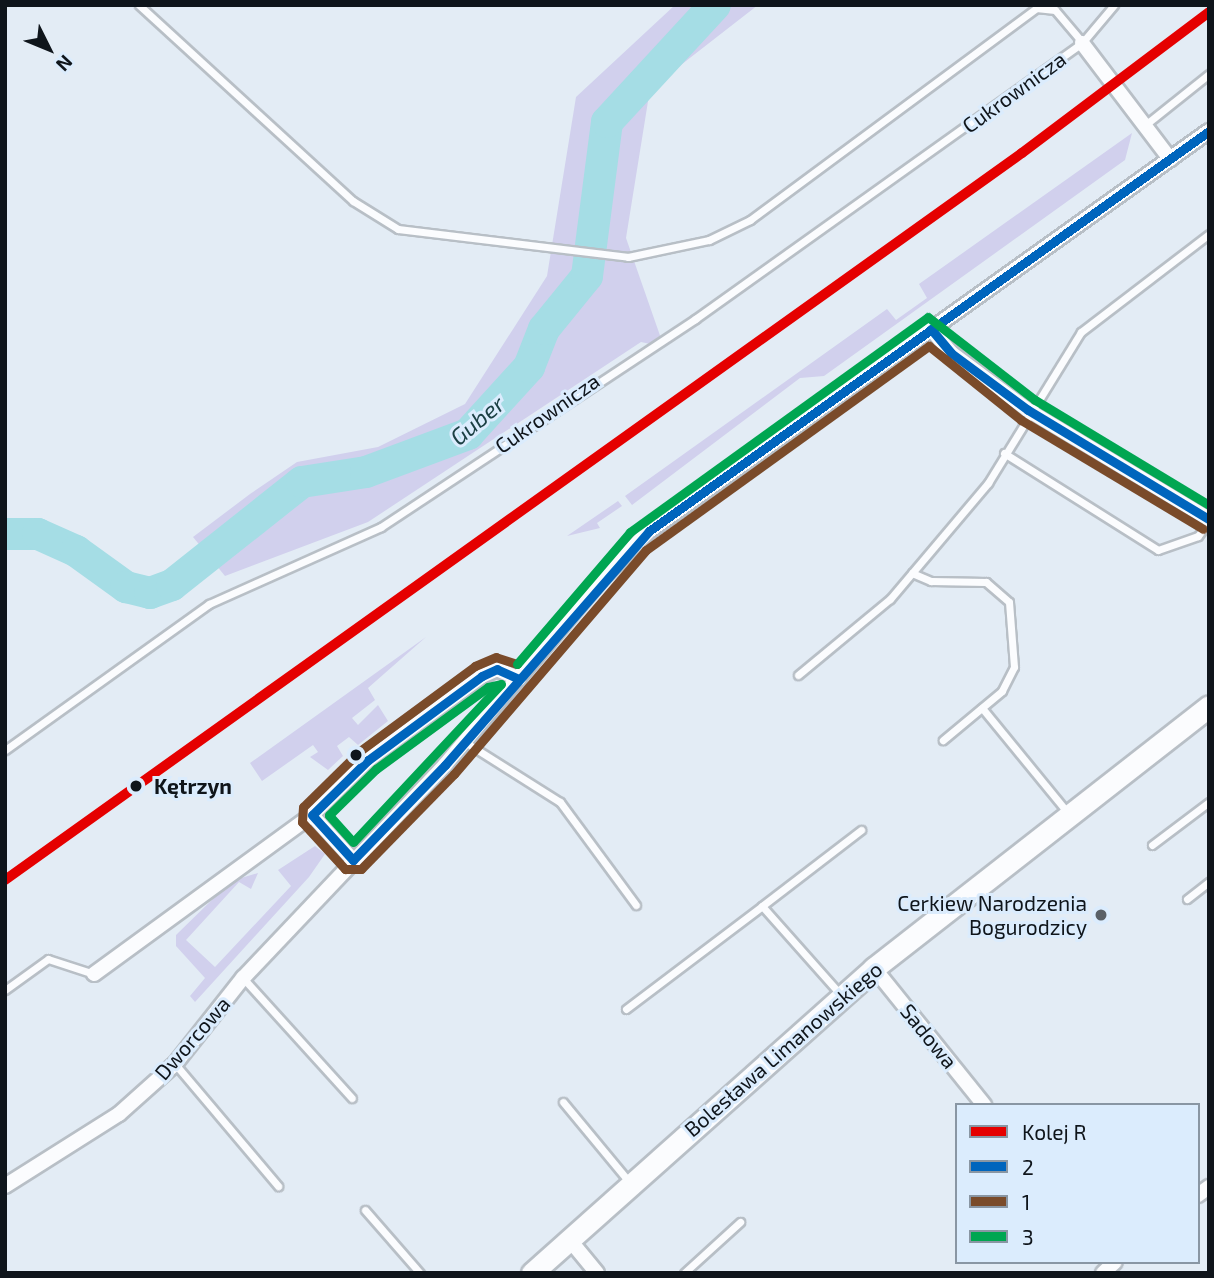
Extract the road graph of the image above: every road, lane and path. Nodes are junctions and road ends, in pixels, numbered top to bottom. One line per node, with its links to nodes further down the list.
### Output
1 (139, 5): 3 (lane, Cukrownicza)
2 (1114, 5): 3 (lane)
3 (1082, 43): 5 (street); 20 (lane, Cukrownicza)
4 (1209, 74): 5 (lane)
5 (1145, 125): 7 (street)
6 (1209, 131): 7 (street, Dworcowa)
7 (1170, 159): 9 (street, Dworcowa)
8 (1209, 234): 10 (lane)
9 (931, 329): 10 (street); 15 (street, Dworcowa)
10 (1028, 410): 11 (lane); 12 (street)
11 (1004, 453): 12 (lane); 13 (lane)
12 (1209, 520)
13 (912, 573): 14 (lane); 17 (lane)
14 (798, 675)
15 (519, 679): 19 (street, Dworcowa); 22 (street)
16 (1209, 706): 23 (street, Bolesława Limanowskiego)
17 (982, 708): 18 (lane); 23 (lane)
18 (943, 740)
19 (465, 742): 26 (street, Dworcowa); 29 (lane)
20 (5, 750)
21 (1209, 802): 25 (lane)
22 (312, 815): 26 (street); 32 (street)
23 (1069, 816): 31 (street, Bolesława Limanowskiego)
24 (861, 830): 30 (lane)
25 (1152, 845)
26 (353, 860): 33 (street, Dworcowa)
27 (1209, 882): 28 (lane)
28 (1187, 900)
29 (636, 905)
30 (762, 906): 35 (lane); 36 (lane)
31 (874, 968): 35 (street, Bolesława Limanowskiego); 40 (street, Sadowa)
32 (93, 974): 34 (lane)
33 (243, 978): 37 (street, Dworcowa); 38 (lane)
34 (5, 990)
35 (842, 996): 41 (street, Bolesława Limanowskiego)
36 (626, 1009)
37 (175, 1064): 42 (street, Dworcowa); 43 (lane)
38 (352, 1098)
39 (563, 1102): 41 (lane)
40 (982, 1103)
41 (630, 1184): 46 (street, Bolesława Limanowskiego)
42 (5, 1186)
43 (278, 1186)
44 (365, 1210): 47 (lane)
45 (740, 1222): 50 (lane)
46 (569, 1239): 48 (street, Bolesława Limanowskiego); 49 (street)
47 (420, 1273)
48 (532, 1273)
49 (597, 1273)
50 (684, 1273)

